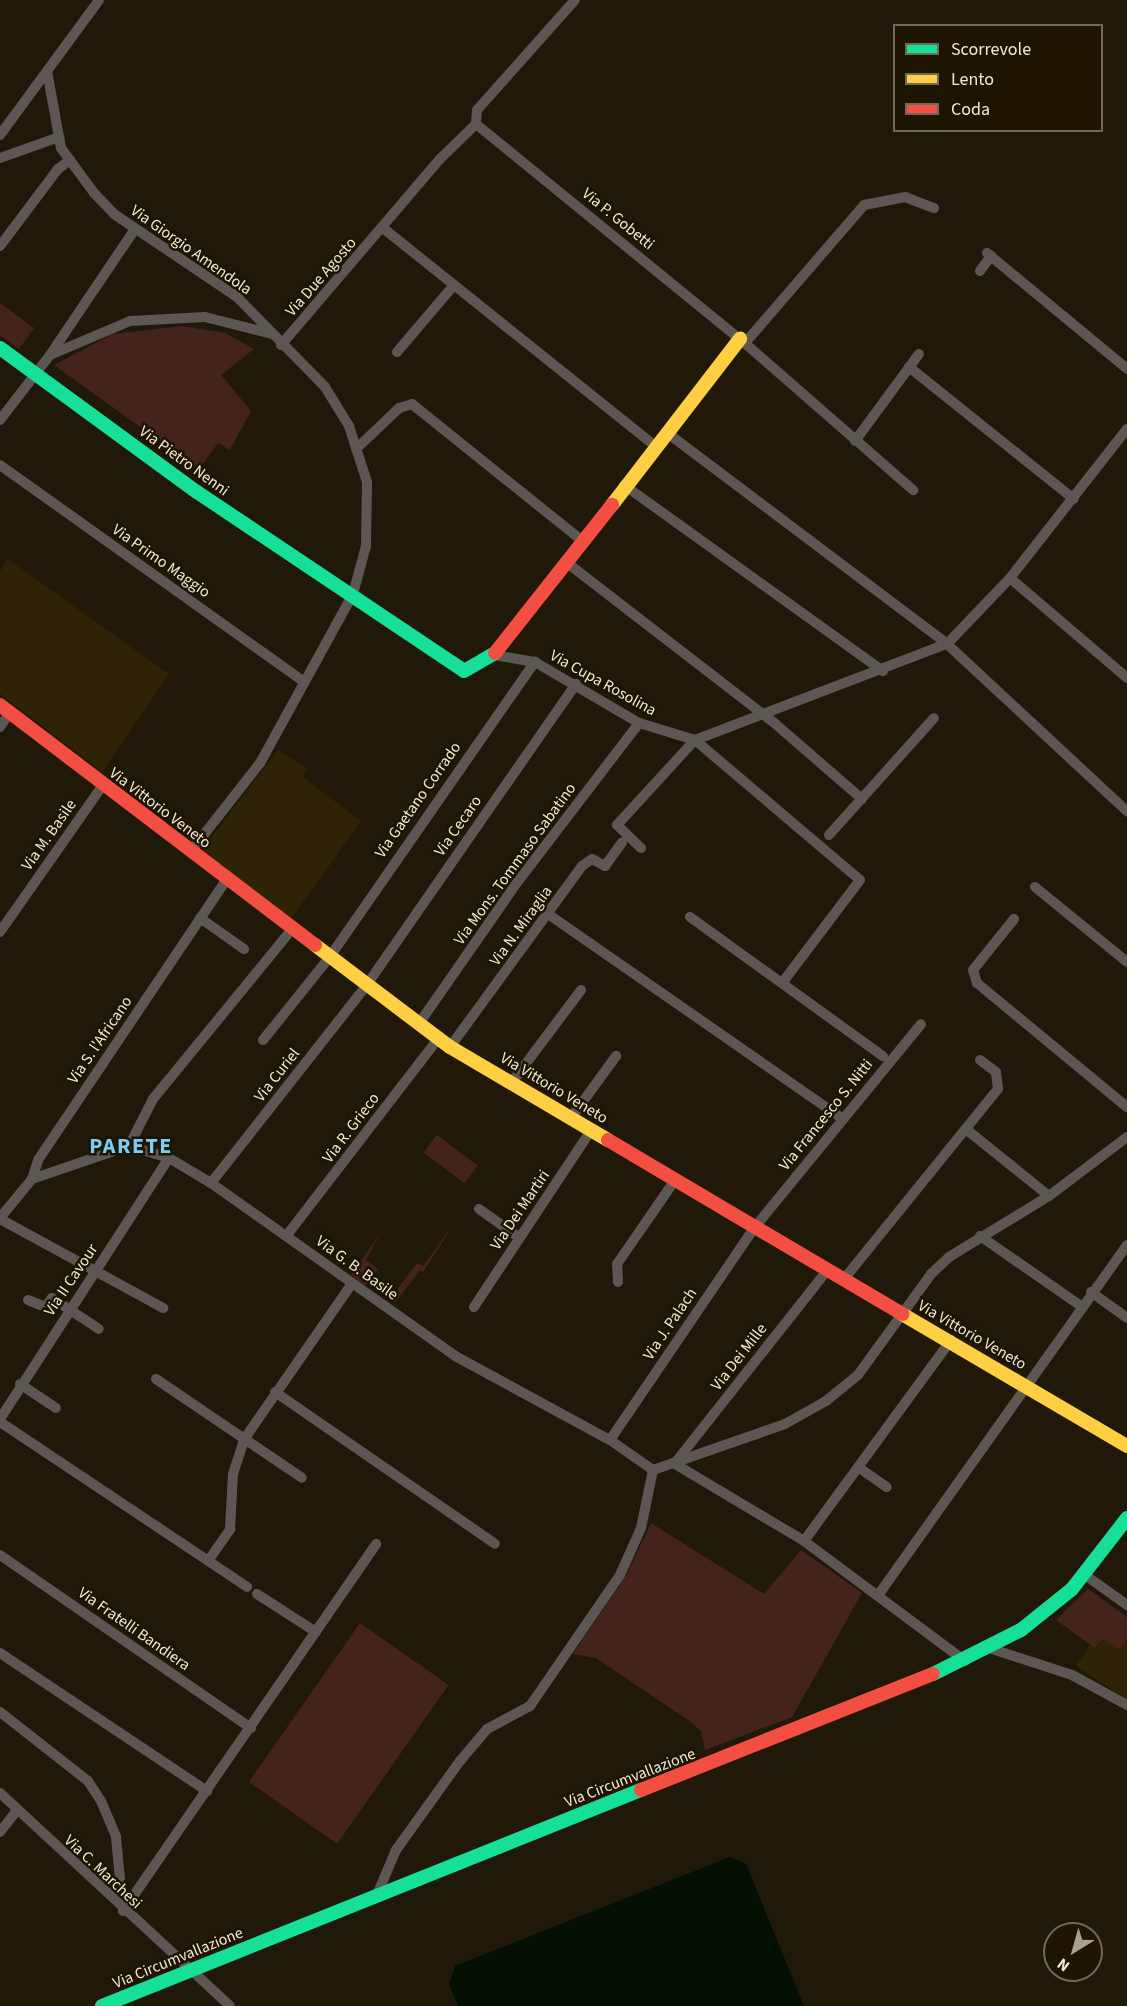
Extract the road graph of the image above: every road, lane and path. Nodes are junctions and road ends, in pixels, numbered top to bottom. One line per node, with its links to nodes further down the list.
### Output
1 (99, 0): 3 (street)
2 (575, 0): 4 (street)
3 (46, 71): 5 (street); 6 (street, Via Giorgio Amendola)
4 (476, 124): 10 (street, Via Due Agosto); 16 (street, Via P. Gobetti)
5 (0, 135)
6 (59, 137): 7 (street); 8 (street, Via Giorgio Amendola)
7 (0, 158)
8 (70, 160): 11 (street, Via Giorgio Amendola); 12 (street)
9 (934, 208): 16 (street)
10 (383, 228): 14 (street); 17 (street, Via Due Agosto)
11 (135, 229): 15 (street, Via Giorgio Amendola); 21 (street)
12 (0, 246)
13 (980, 271): 23 (street)
14 (454, 285): 19 (street); 29 (street)
15 (272, 334): 17 (street, Via Giorgio Amendola); 21 (street)
16 (743, 341): 27 (street); 28 (street, Via P. Gobetti)
17 (281, 345): 30 (street, Via Giorgio Amendola)
18 (0, 348): 24 (street, Via Pietro Nenni)
19 (397, 352)
20 (919, 354): 22 (street)
21 (50, 356): 24 (street)
22 (909, 367): 28 (street); 34 (street)
23 (1127, 369)
24 (35, 372): 25 (street); 38 (street, Via Pietro Nenni)
25 (0, 420)
26 (1127, 429): 34 (street)
27 (666, 432): 29 (street); 39 (street)
28 (855, 441): 33 (street, Via P. Gobetti)
29 (654, 445): 32 (street)
30 (356, 448): 35 (street); 38 (street, Via Giorgio Amendola)
31 (0, 465): 44 (street, Via Primo Maggio)
32 (624, 485): 35 (street); 42 (street)
33 (913, 490)
34 (1074, 499): 37 (street)
35 (581, 540): 36 (street)
36 (566, 562): 40 (street); 47 (street)
37 (1011, 578): 39 (street); 43 (street)
38 (353, 594): 40 (street, Via Pietro Nenni); 44 (street, Via Giorgio Amendola)
39 (947, 644): 42 (street); 54 (street)
40 (495, 655): 41 (street, Via Cupa Rosolina)
41 (535, 662): 45 (street, Via Cupa Rosolina); 68 (street, Via Gaetano Corrado)
42 (883, 671): 47 (street)
43 (1127, 678)
44 (304, 682): 58 (street, Via Giorgio Amendola)
45 (576, 684): 49 (street, Via Cupa Rosolina); 71 (street, Via Cecaro)
46 (5, 709): 50 (street); 52 (street, Via Vittorio Veneto)
47 (765, 716): 51 (street); 53 (street)
48 (934, 718): 53 (street)
49 (639, 723): 51 (street, Via Cupa Rosolina); 74 (street, Via Mons. Tommaso Sabatino)
50 (0, 726)
51 (695, 740): 57 (street); 70 (street)
52 (103, 785): 58 (street, Via Vittorio Veneto); 66 (street, Via M. Basile)
53 (862, 800): 55 (street)
54 (1127, 811)
55 (829, 835)
56 (622, 843): 61 (street, Via N. Miraglia)
57 (641, 848)
58 (190, 851): 59 (street, Via Vittorio Veneto)
59 (227, 879): 63 (street, Via S. l'Africano); 65 (street, Via Vittorio Veneto)
60 (1035, 887): 69 (street)
61 (548, 914): 76 (street, Via N. Miraglia); 83 (street)
62 (690, 917): 70 (street)
63 (200, 918): 67 (street); 89 (street, Via S. l'Africano)
64 (1014, 919): 81 (street)
65 (290, 931): 68 (street, Via Vittorio Veneto); 87 (street)
66 (0, 932)
67 (244, 949)
68 (329, 958): 71 (street, Via Vittorio Veneto); 75 (street, Via Gaetano Corrado)
69 (1127, 963)
70 (782, 983): 78 (street)
71 (366, 986): 74 (street, Via Vittorio Veneto); 91 (street, Via Curiel)
72 (581, 990): 80 (street)
73 (921, 1024): 83 (street, Via Francesco S. Nitti)
74 (418, 1025): 76 (street, Via Vittorio Veneto)
75 (263, 1040)
76 (444, 1043): 80 (street, Via Vittorio Veneto); 96 (street, Via R. Grieco)
77 (616, 1056): 82 (street)
78 (883, 1056)
79 (980, 1060): 85 (street)
80 (512, 1082): 82 (street, Via Vittorio Veneto)
81 (1127, 1107)
82 (571, 1118): 84 (street, Via Vittorio Veneto)
83 (842, 1118): 95 (street, Via Francesco S. Nitti)
84 (591, 1130): 90 (street, Via Vittorio Veneto); 98 (street, Via Dei Martiri)
85 (967, 1130): 92 (street); 102 (street)
86 (1127, 1137): 92 (street)
87 (129, 1146): 88 (street, Via G. B. Basile); 89 (street)
88 (169, 1158): 91 (street, Via G. B. Basile); 101 (street, Via II Cavour)
89 (32, 1179): 94 (street, Via S. l'Africano)
90 (675, 1180): 95 (street, Via Vittorio Veneto); 103 (street)
91 (211, 1182): 96 (street, Via G. B. Basile)
92 (1049, 1196): 97 (street)
93 (479, 1209): 98 (street)
94 (0, 1219): 101 (street)
95 (755, 1227): 100 (street, Via Vittorio Veneto); 122 (street, Via J. Palach)
96 (287, 1234): 104 (street, Via G. B. Basile)
97 (980, 1236): 107 (street); 111 (street)
98 (520, 1238): 108 (street, Via Dei Martiri)
99 (1127, 1245): 105 (street)
100 (828, 1269): 102 (street, Via Vittorio Veneto); 124 (street, Via Dei Mille)
101 (95, 1271): 109 (street, Via II Cavour); 110 (street)
102 (844, 1279): 111 (street, Via Vittorio Veneto)
103 (618, 1282)
104 (351, 1285): 118 (street); 122 (street, Via G. B. Basile)
105 (1091, 1293): 107 (street); 112 (street)
106 (28, 1300): 109 (street)
107 (1081, 1306): 117 (street)
108 (474, 1307)
109 (70, 1308): 113 (street); 116 (street, Via II Cavour)
110 (163, 1308)
111 (902, 1314): 114 (street, Via Vittorio Veneto); 124 (street)
112 (1127, 1318)
113 (99, 1329)
114 (951, 1340): 117 (street, Via Vittorio Veneto); 125 (street)
115 (156, 1379): 121 (street)
116 (20, 1384): 119 (street); 120 (street, Via II Cavour)
117 (1025, 1385): 123 (street, Via Vittorio Veneto); 138 (street)
118 (275, 1392): 121 (street); 132 (street)
119 (56, 1408)
120 (0, 1420): 134 (street)
121 (245, 1438): 127 (street); 134 (street)
122 (610, 1440): 126 (street, Via G. B. Basile)
123 (1127, 1446)
124 (675, 1464): 126 (street); 130 (street)
125 (858, 1467): 128 (street); 130 (street)
126 (653, 1470): 151 (street)
127 (302, 1478)
128 (887, 1487)
129 (1127, 1518): 135 (street, Via Circumvallazione)
130 (804, 1541): 138 (street)
131 (376, 1544): 140 (street)
132 (495, 1544)
133 (0, 1555): 146 (street, Via Fratelli Bandiera)
134 (208, 1561): 136 (street)
135 (1085, 1575): 139 (street); 141 (street, Via Circumvallazione)
136 (247, 1587)
137 (257, 1594): 140 (street)
138 (879, 1594): 143 (street)
139 (1127, 1605)
140 (316, 1632): 146 (street)
141 (992, 1649): 143 (street, Via Circumvallazione); 144 (street)
142 (0, 1653): 147 (street)
143 (965, 1661): 151 (street, Via Circumvallazione)
144 (1127, 1705)
145 (0, 1712): 152 (street)
146 (251, 1728): 147 (street)
147 (207, 1791): 152 (street)
148 (0, 1793): 149 (street, Via C. Marchesi)
149 (17, 1810): 150 (street); 152 (street, Via C. Marchesi)
150 (0, 1832)
151 (376, 1897): 153 (street, Via Circumvallazione)
152 (123, 1911): 153 (street, Via C. Marchesi)
153 (188, 1971): 154 (street, Via Circumvallazione); 155 (street, Via C. Marchesi)
154 (102, 2006)
155 (230, 2006)

